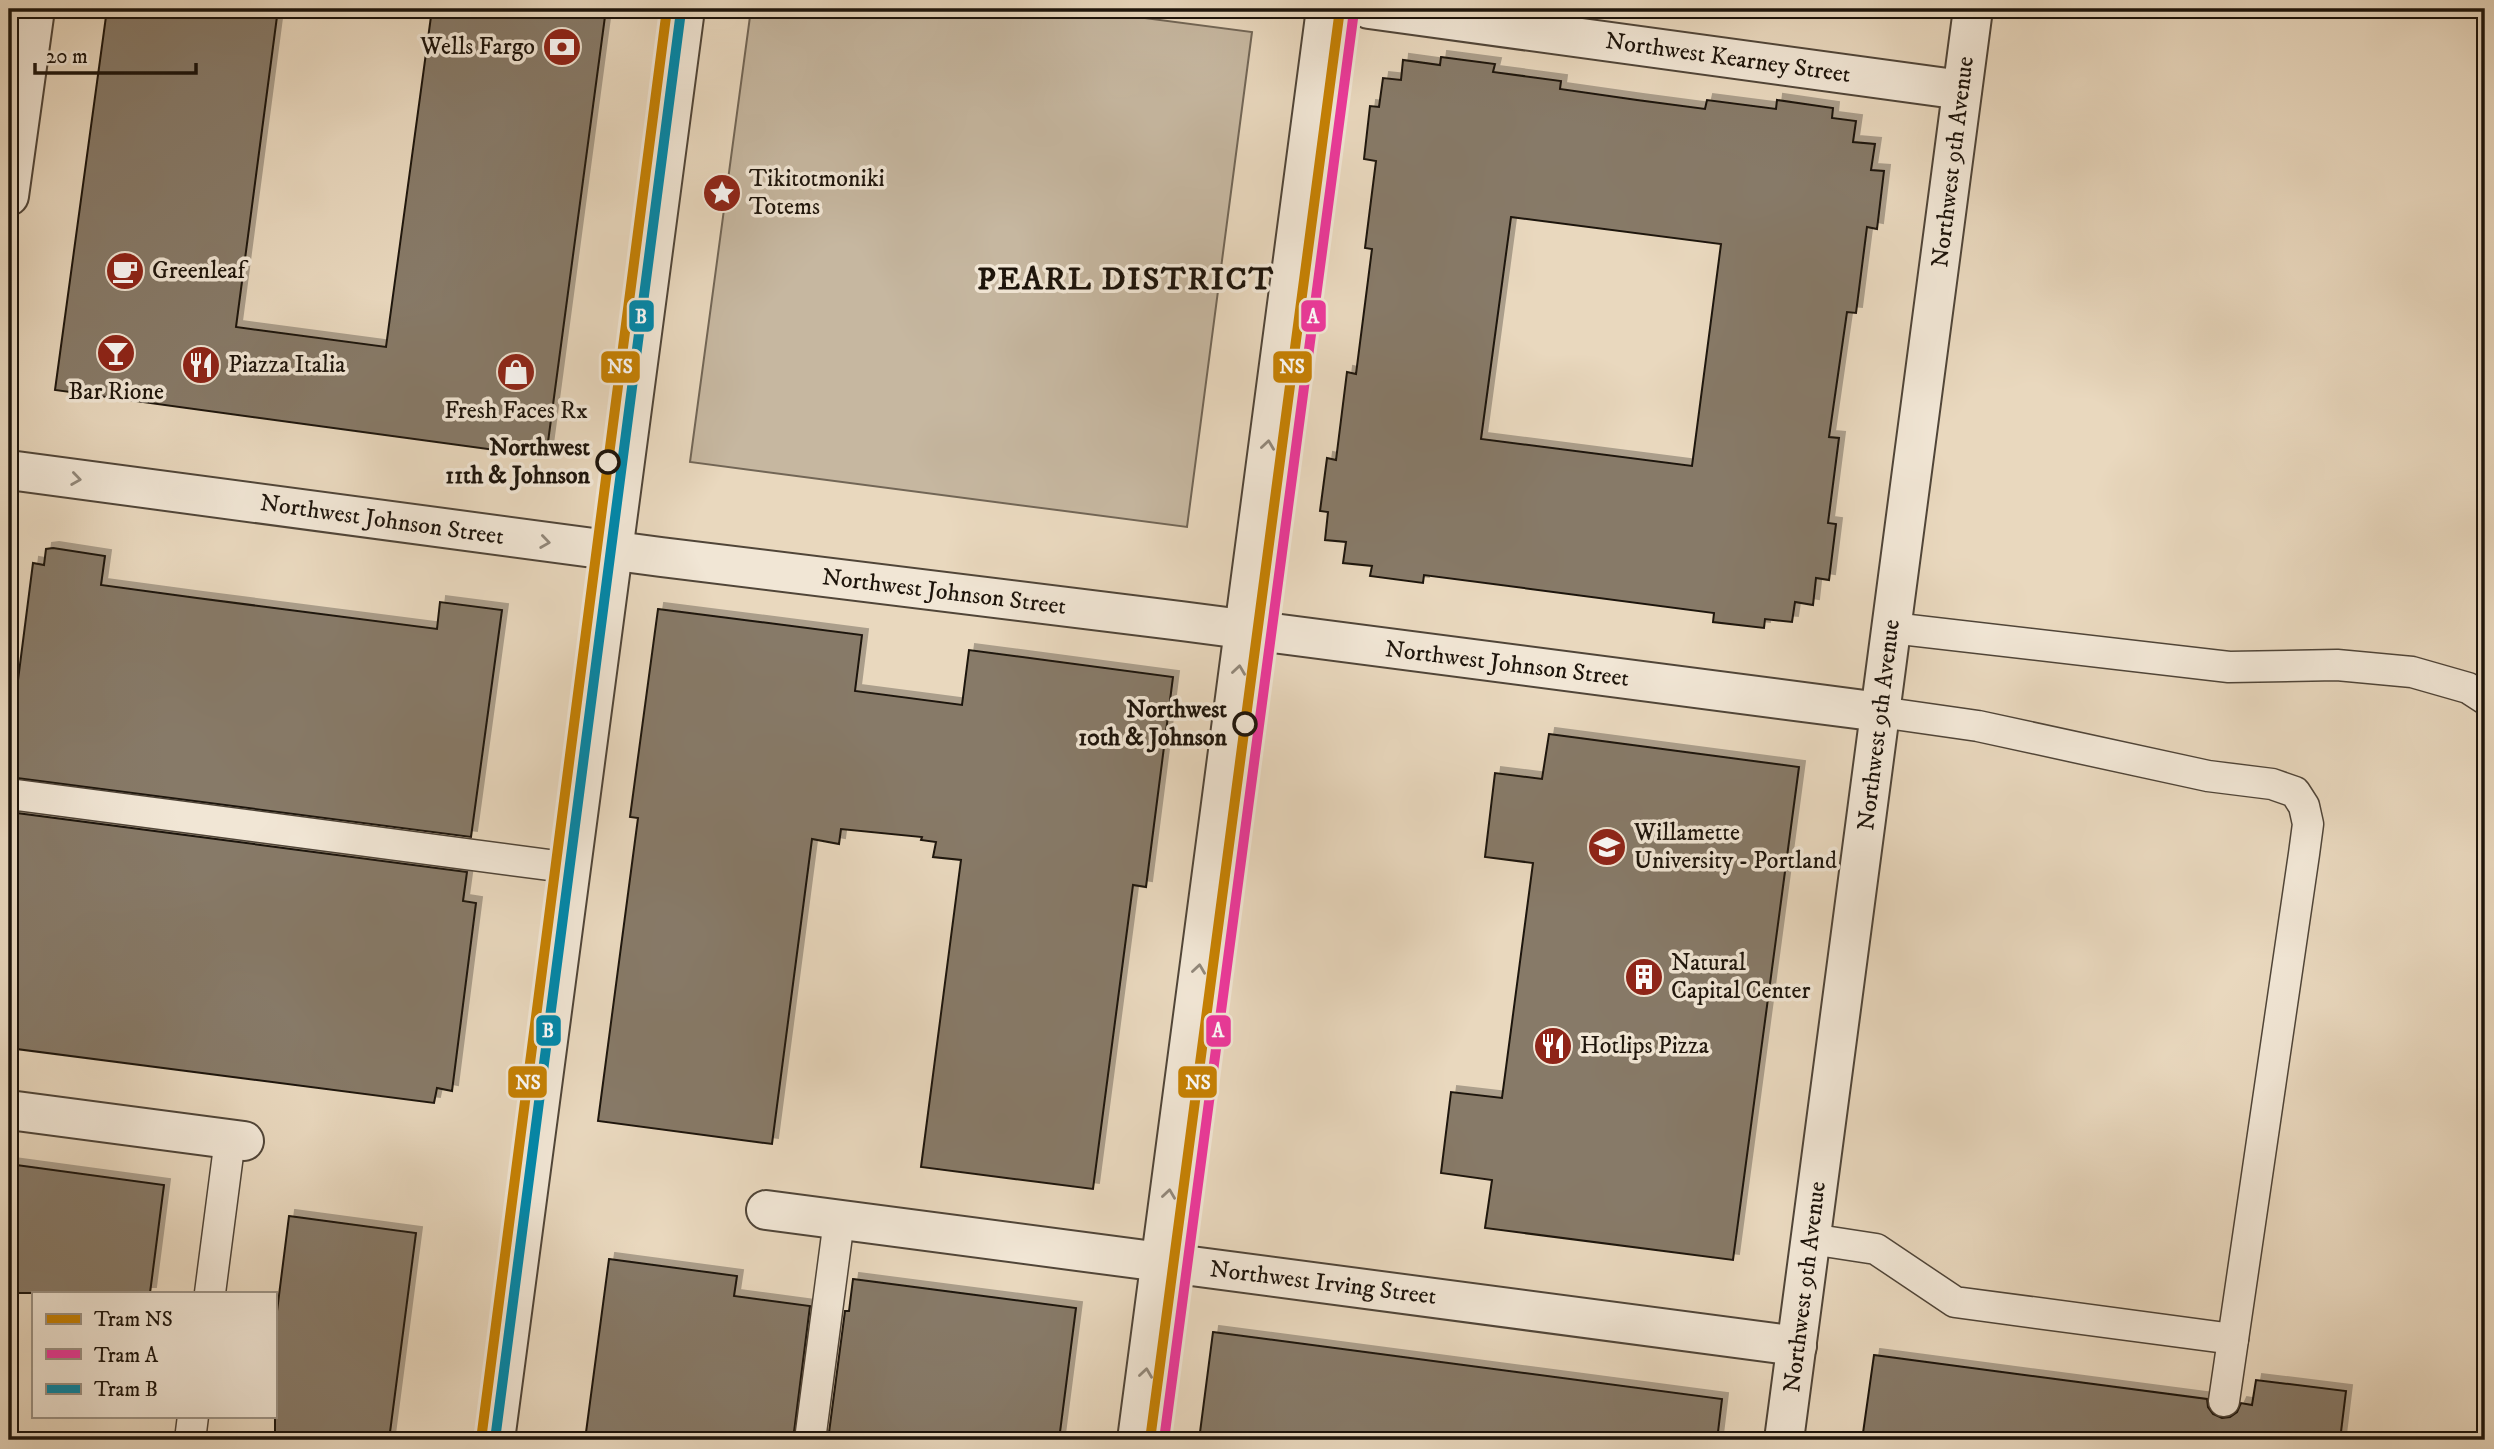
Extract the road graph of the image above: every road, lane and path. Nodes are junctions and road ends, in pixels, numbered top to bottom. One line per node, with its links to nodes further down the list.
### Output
1 (35, 9): 7 (street)
2 (685, 9): 9 (street)
3 (1326, 9): 11 (street, one-way to 3)
4 (1369, 9): 6 (street, Northwest Kearney Street)
5 (1973, 9): 6 (street, Northwest 9th Avenue)
6 (1962, 90): 10 (street, Northwest 9th Avenue)
7 (9, 196)
8 (9, 470): 9 (street, Northwest Johnson Street, one-way to 9)
9 (613, 551): 11 (street, Northwest Johnson Street); 15 (street)
10 (1892, 628): 12 (lane); 13 (street, Northwest 9th Avenue)
11 (1244, 630): 13 (street, Northwest Johnson Street); 21 (street, one-way to 11)
12 (2485, 699)
13 (1880, 712): 20 (street, Northwest 9th Avenue); 23 (lane)
14 (9, 794): 15 (lane)
15 (572, 868): 28 (street)
16 (9, 1110): 17 (street)
17 (237, 1140): 22 (lane)
18 (766, 1210): 19 (street, Northwest Irving Street)
19 (839, 1220): 21 (street, Northwest Irving Street); 29 (lane)
20 (1811, 1239): 23 (lane); 24 (street, Northwest 9th Avenue)
21 (1161, 1262): 24 (street, Northwest Irving Street); 30 (street, one-way to 21)
22 (209, 1292)
23 (2233, 1339): 25 (lane)
24 (1797, 1346): 31 (street, Northwest 9th Avenue)
25 (2224, 1401)
26 (193, 1418): 27 (lane)
27 (190, 1440)
28 (495, 1440)
29 (810, 1440)
30 (1137, 1440)
31 (1784, 1440)

